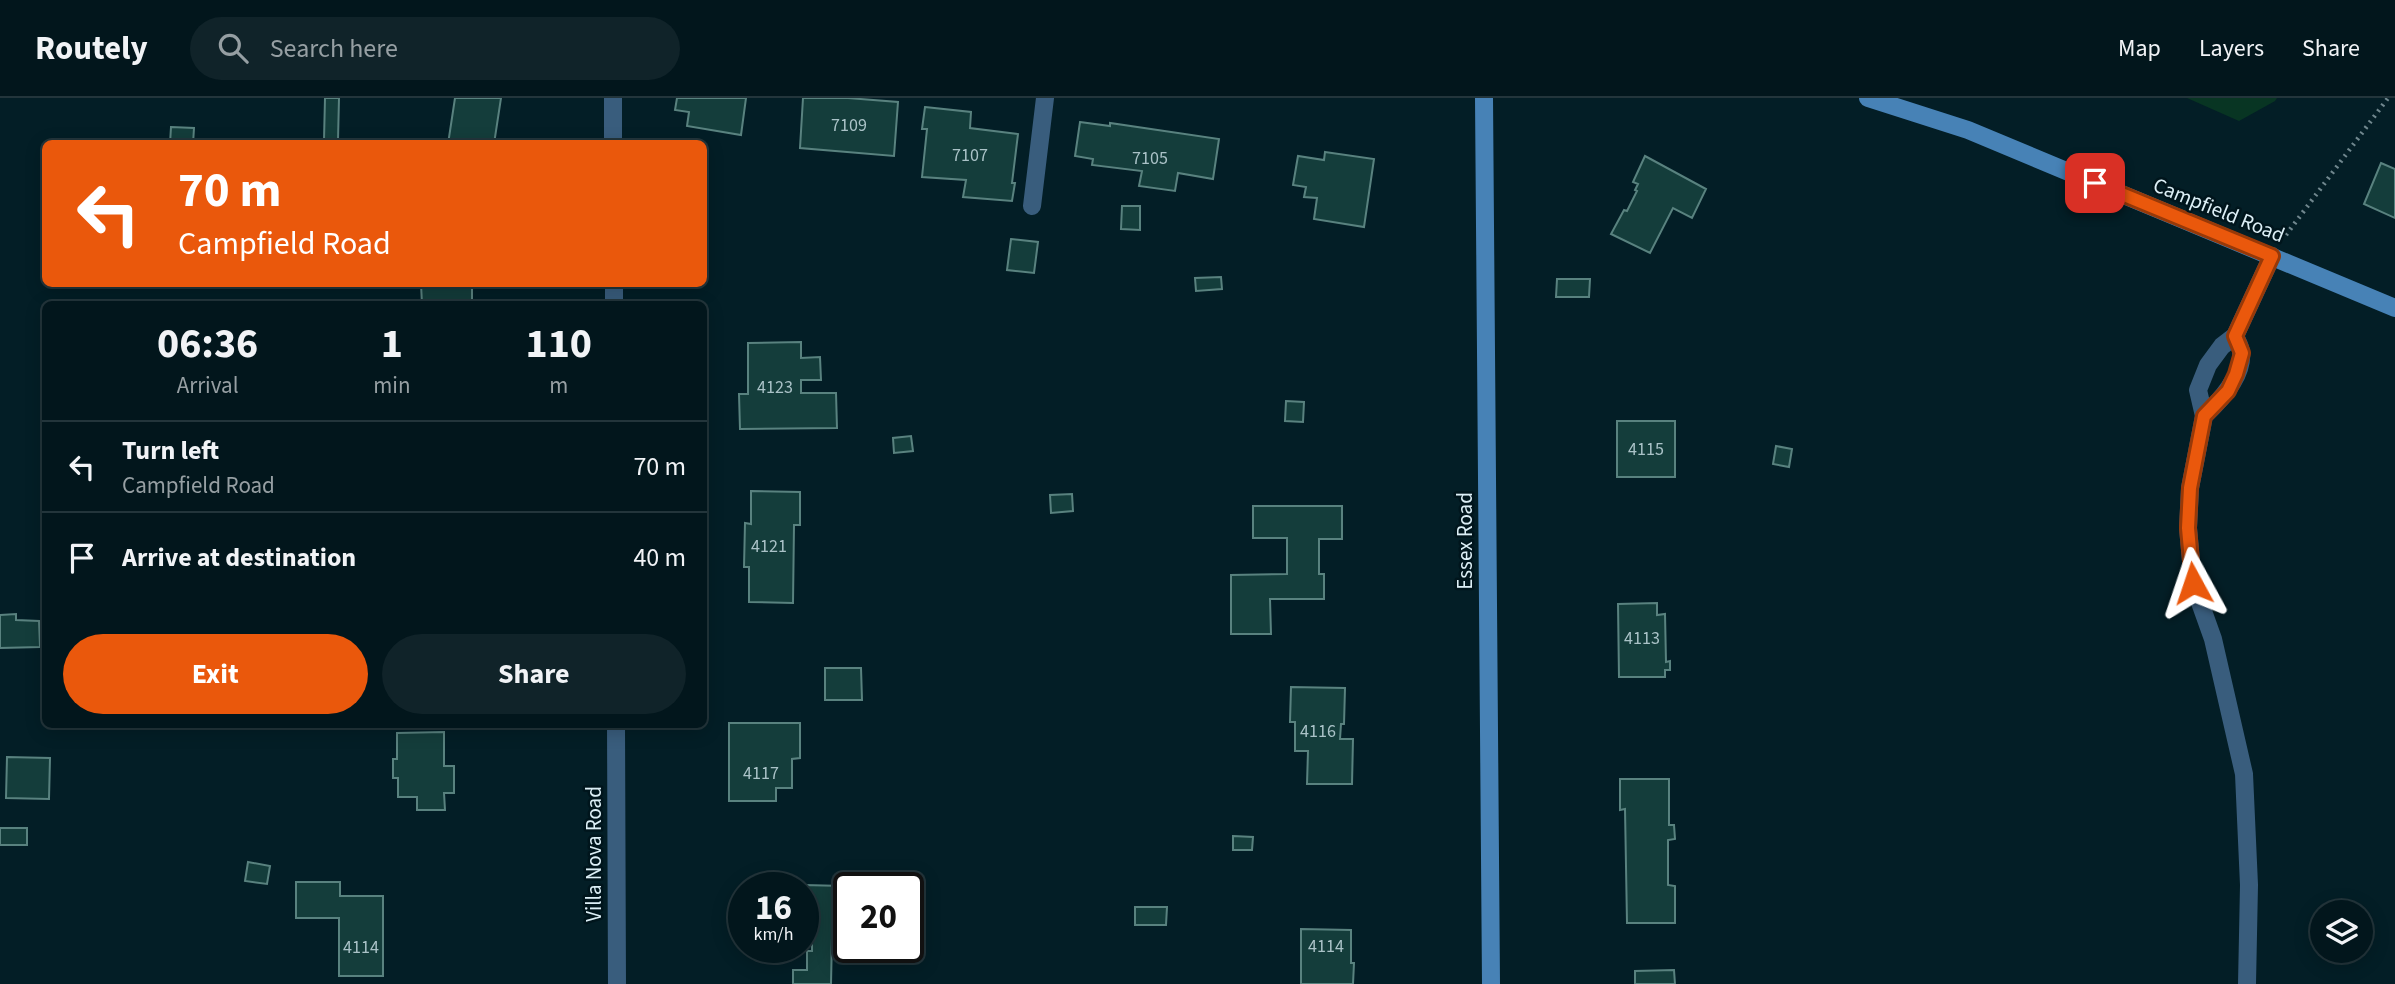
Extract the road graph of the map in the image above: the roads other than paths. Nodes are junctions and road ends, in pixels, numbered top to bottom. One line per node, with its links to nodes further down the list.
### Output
1 (613, 98): 5 (street)
2 (1045, 98): 6 (street)
3 (1484, 98): 13 (street, Essex Road)
4 (1868, 98): 7 (street, Campfield Road)
5 (613, 140)
6 (1032, 206)
7 (2272, 256): 8 (street, Campfield Road); 9 (street)
8 (2395, 308)
9 (2235, 336): 10 (street); 10 (street)
10 (2204, 416): 14 (street)
11 (616, 728): 12 (street, Villa Nova Road)
12 (617, 984)
13 (1491, 984)
14 (2247, 984)

